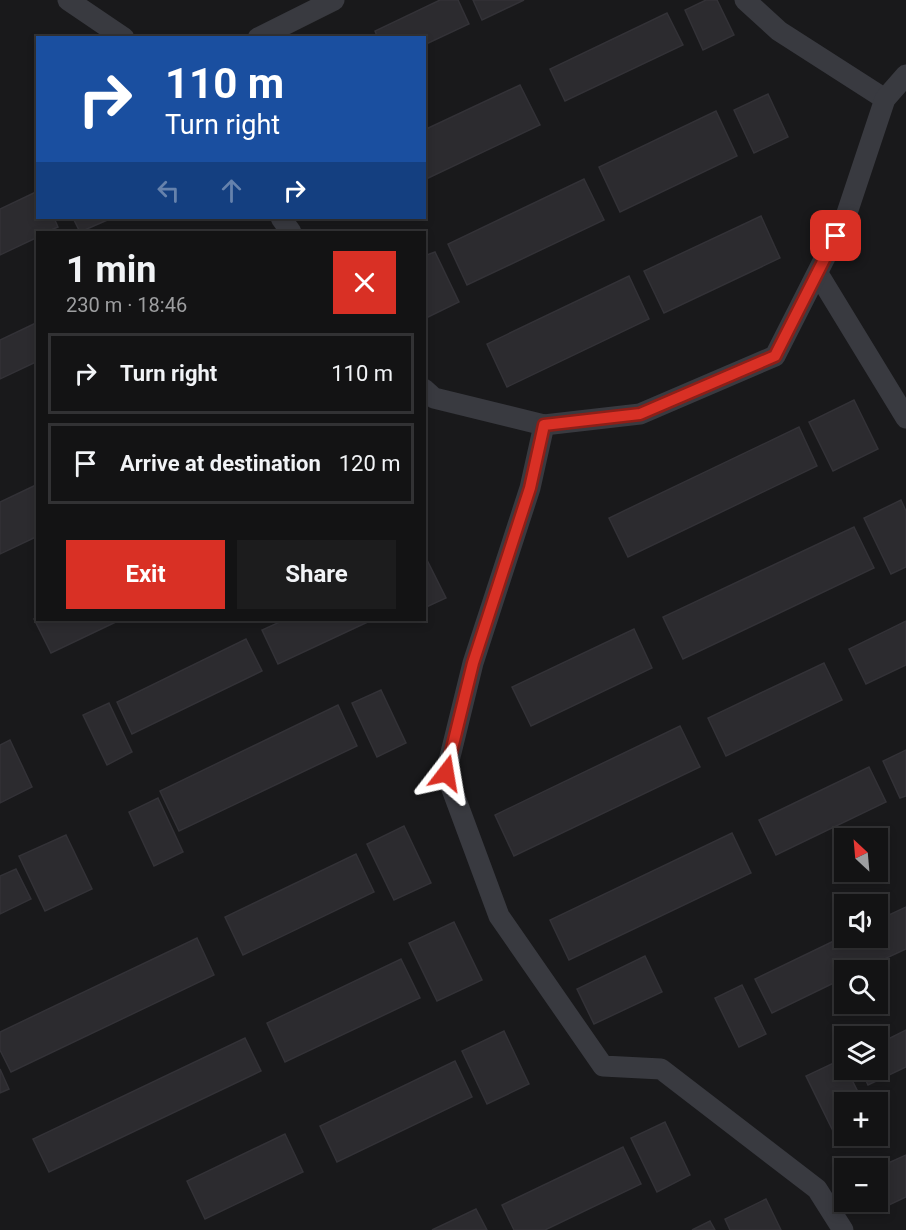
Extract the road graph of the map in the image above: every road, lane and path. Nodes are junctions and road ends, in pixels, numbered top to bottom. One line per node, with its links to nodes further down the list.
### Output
1 (68, 0): 4 (street)
2 (334, 0): 5 (street)
3 (745, 0): 7 (street)
4 (121, 36)
5 (262, 36)
6 (906, 75): 7 (street)
7 (885, 99): 11 (street)
8 (820, 277): 10 (street)
9 (426, 391): 11 (street)
10 (906, 418)
11 (544, 425): 12 (street)
12 (843, 1230)

